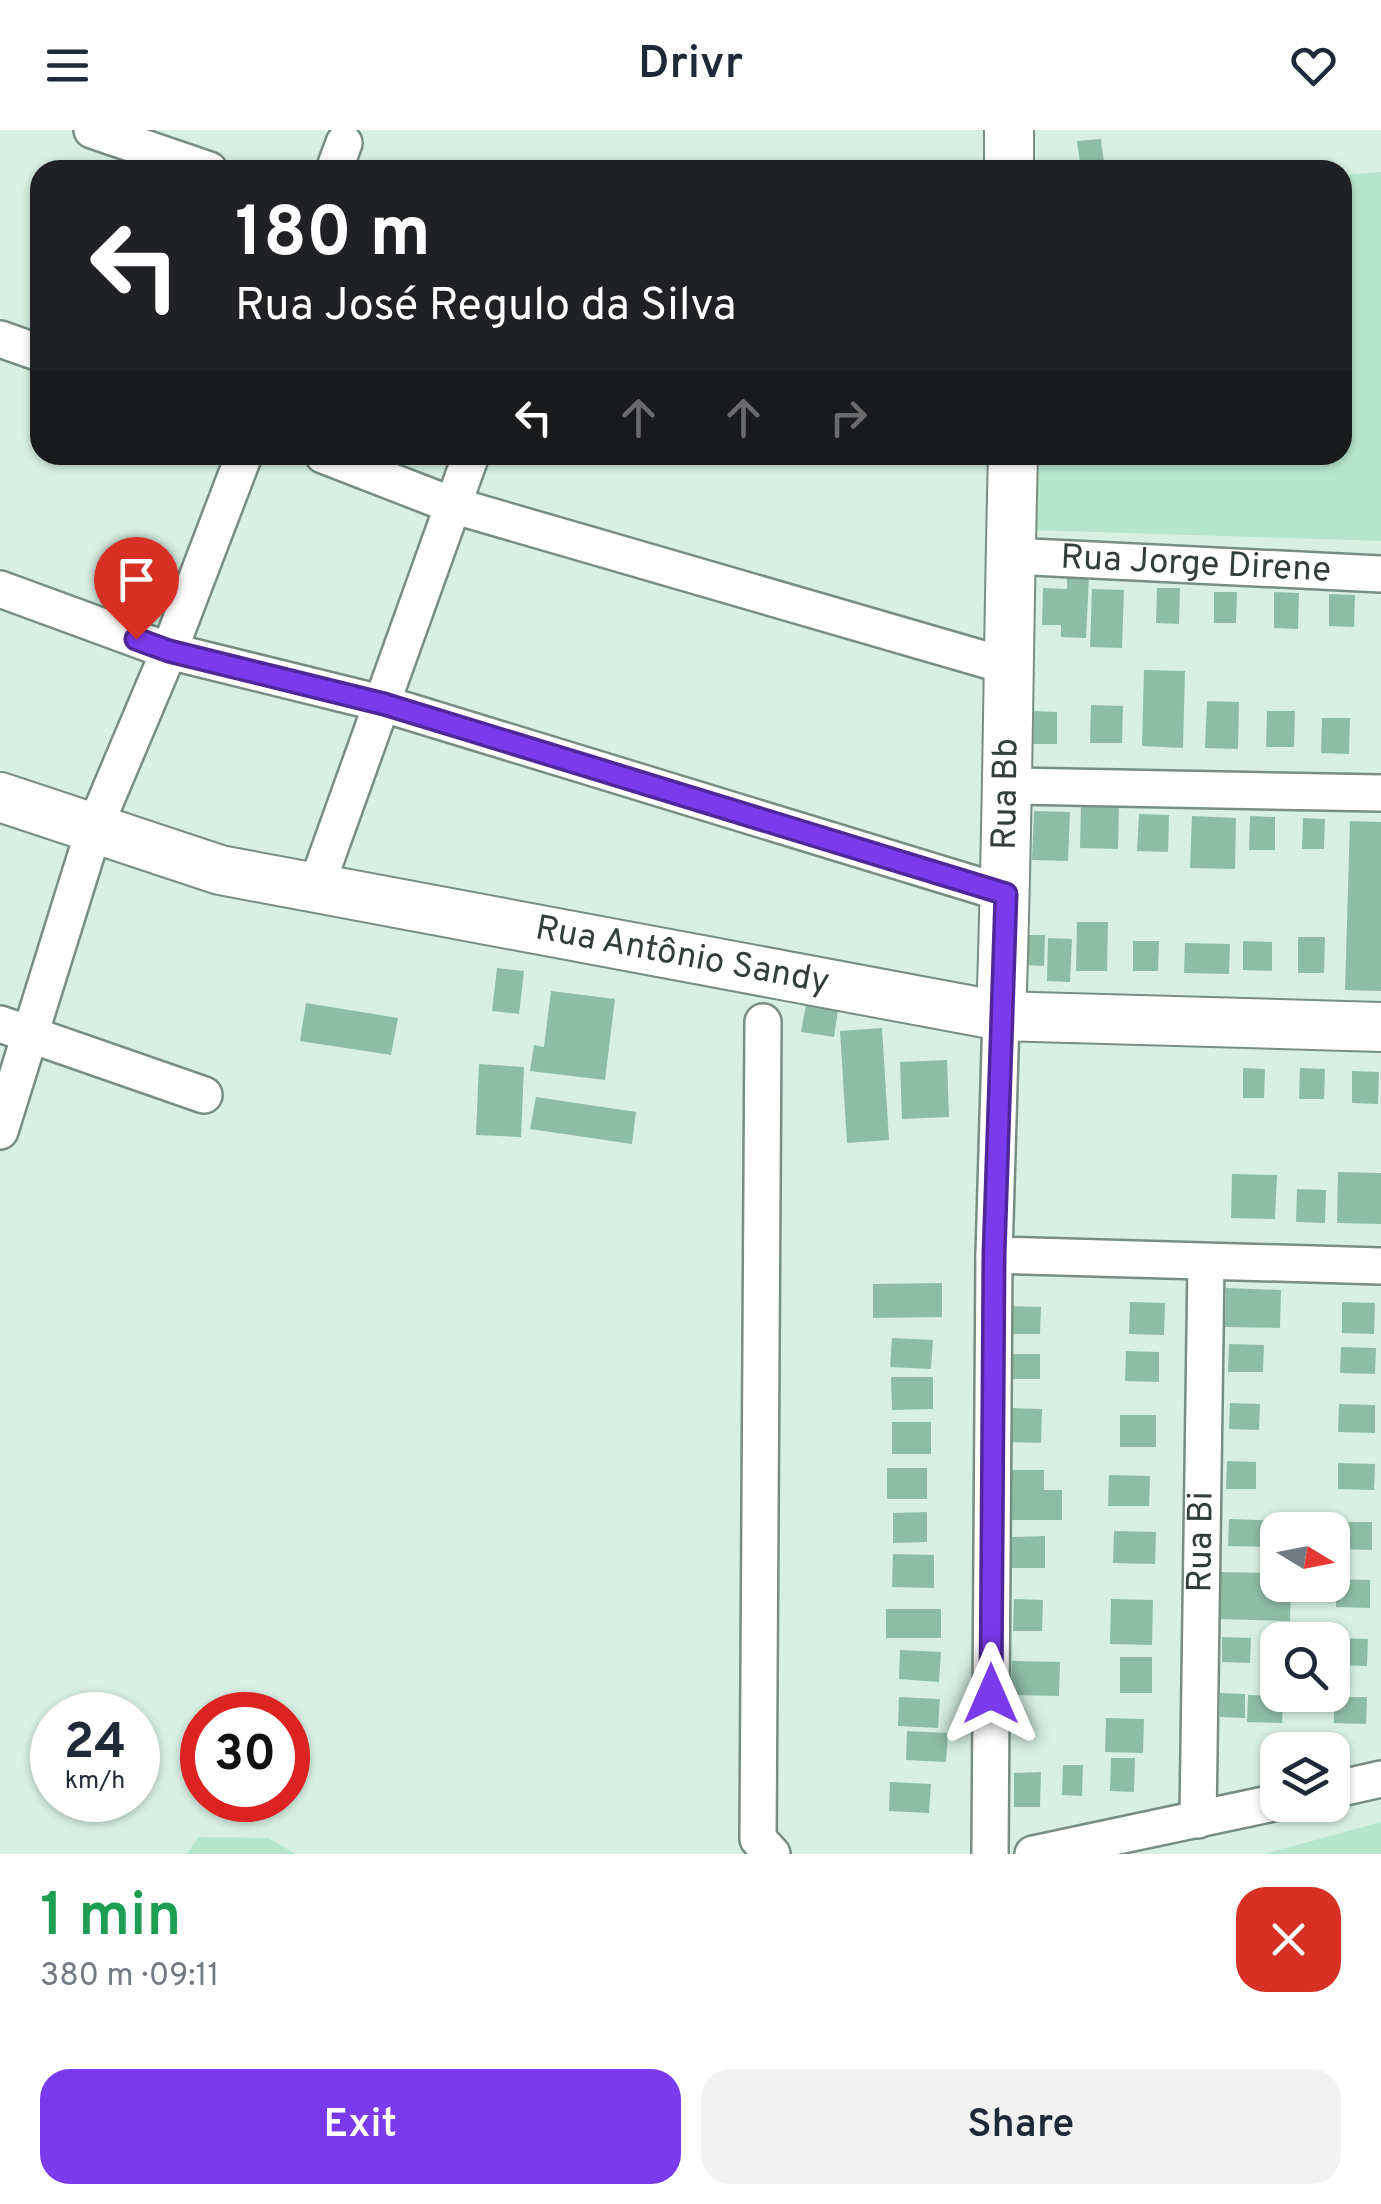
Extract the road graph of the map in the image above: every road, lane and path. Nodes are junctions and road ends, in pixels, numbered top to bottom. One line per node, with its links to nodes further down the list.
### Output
1 (92, 130): 3 (street)
2 (1009, 130): 4 (street)
3 (180, 160)
4 (1010, 160)
5 (0, 340): 6 (street)
6 (30, 350)
7 (240, 465): 15 (street)
8 (349, 465): 11 (street)
9 (467, 465): 11 (street)
10 (1014, 465): 12 (street, Rua Bb)
11 (452, 505): 16 (street); 17 (street)
12 (1011, 556): 13 (street, Rua Jorge Direne); 16 (street, Rua Bb)
13 (1381, 574)
14 (0, 590): 15 (street)
15 (169, 651): 17 (street); 21 (street)
16 (1007, 666): 18 (street, Rua Bb)
17 (384, 704): 22 (street); 23 (street)
18 (1010, 786): 19 (street); 23 (street, Rua Bb)
19 (1381, 793)
20 (0, 797): 21 (street, Rua Antônio Sandy)
21 (95, 826): 22 (street, Rua Antônio Sandy); 27 (street)
22 (316, 886): 24 (street, Rua Antônio Sandy)
23 (1006, 894): 24 (street, Rua Bb)
24 (1001, 1016): 26 (street, Rua Antônio Sandy); 30 (street, Rua Bb)
25 (763, 1022): 37 (street)
26 (1381, 1026)
27 (16, 1029): 28 (street); 29 (street)
28 (204, 1095)
29 (0, 1131)
30 (994, 1255): 31 (street); 38 (street, Rua Bb)
31 (1206, 1263): 32 (street); 36 (street, Rua Bi)
32 (1381, 1266)
33 (1381, 1779): 34 (street)
34 (1350, 1786)
35 (1260, 1806): 36 (street)
36 (1198, 1820): 39 (street)
37 (772, 1854)
38 (990, 1854)
39 (1033, 1854)

